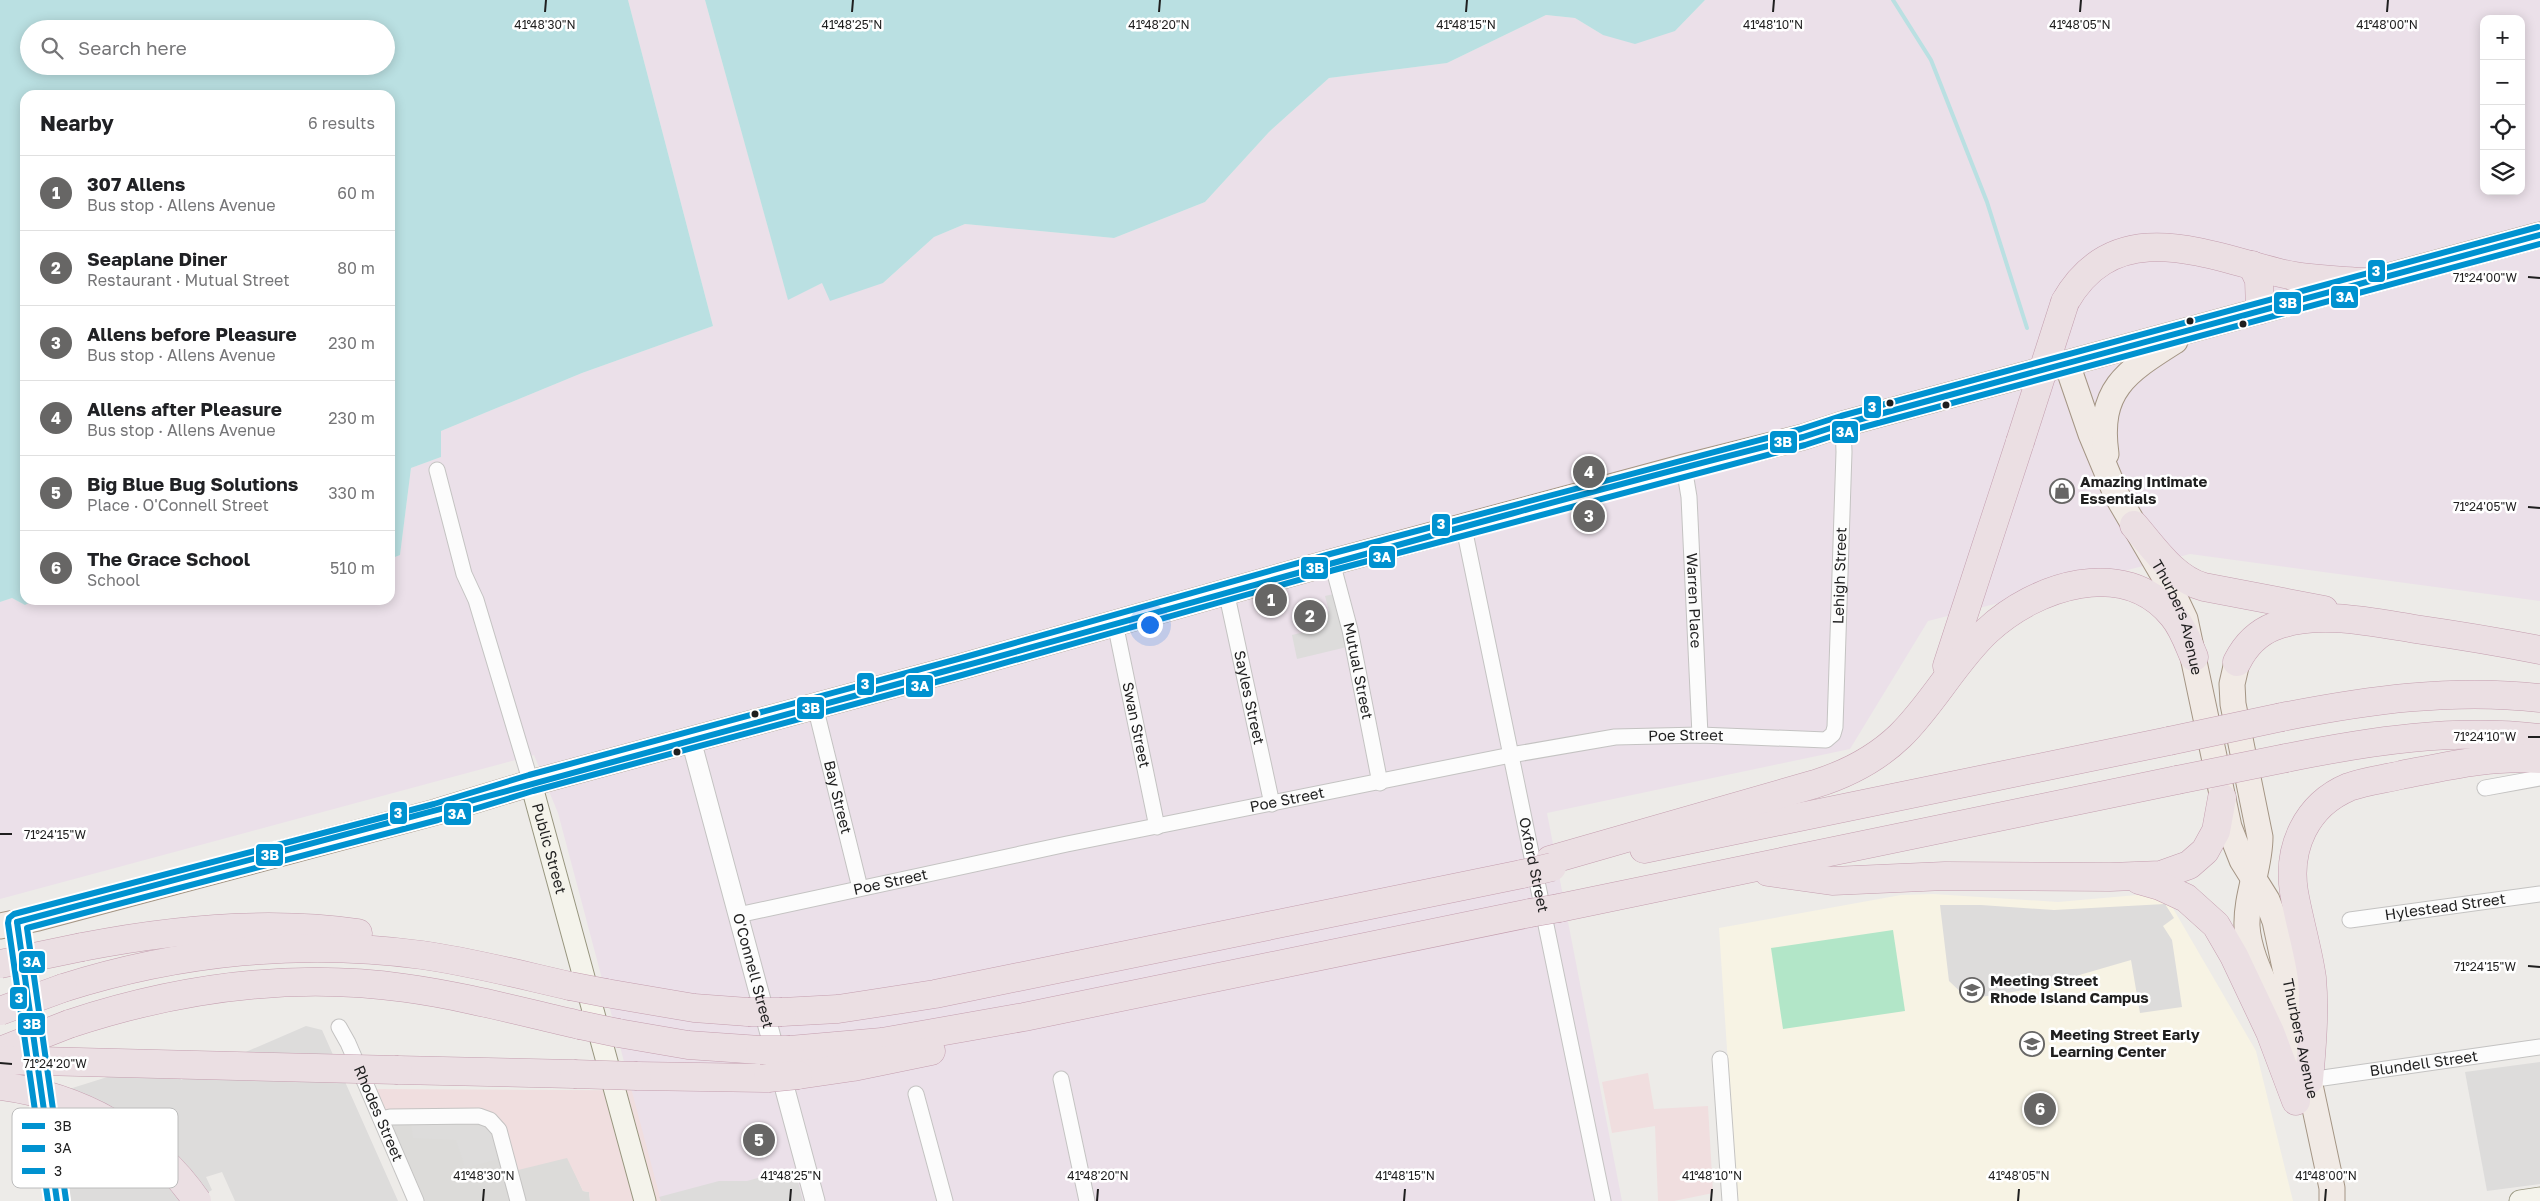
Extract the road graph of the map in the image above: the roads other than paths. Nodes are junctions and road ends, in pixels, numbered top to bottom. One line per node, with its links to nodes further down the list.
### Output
1 (2540, 235): 3 (main road)
2 (2252, 265): 3 (highway); 4 (highway); 22 (highway, bridge)
3 (2364, 282): 4 (main road)
4 (2260, 310): 5 (main road)
5 (2198, 327): 6 (main road); 10 (main road)
6 (2067, 364): 7 (main road); 10 (main road, Thurbers Avenue)
7 (1843, 424): 8 (main road); 23 (street, Lehigh Street)
8 (1684, 467): 12 (main road); 24 (street, Warren Place)
9 (436, 470): 30 (street, Public Street)
10 (2108, 476): 11 (main road, Thurbers Avenue)
11 (2134, 525): 16 (highway); 18 (main road, Thurbers Avenue)
12 (1464, 528): 13 (main road); 27 (street, Oxford Street)
13 (1332, 562): 14 (main road); 31 (street, Mutual Street)
14 (1226, 591): 15 (main road); 34 (street, Sayles Street)
15 (1115, 622): 21 (main road); 35 (street, Swan Street)
16 (2366, 622): 17 (highway); 19 (highway)
17 (2540, 650)
18 (2194, 657): 22 (highway); 33 (main road, Thurbers Avenue)
19 (2237, 662): 39 (main road, Thurbers Avenue)
20 (2540, 698): 36 (highway, bridge)
21 (815, 706): 26 (main road); 40 (street, Bay Street)
22 (1922, 713): 36 (highway)
23 (1835, 727): 24 (street, Poe Street)
24 (1700, 734): 27 (street, Poe Street)
25 (2540, 738): 37 (highway, bridge)
26 (691, 740): 30 (main road); 42 (street, O'Connell Street)
27 (1511, 755): 31 (street, Poe Street); 72 (street, Oxford Street)
28 (2540, 759): 56 (highway)
29 (2540, 778): 32 (street)
30 (531, 783): 44 (main road); 68 (main road, Public Street)
31 (1380, 783): 34 (street, Poe Street)
32 (2485, 788)
33 (2222, 798): 38 (highway); 39 (main road, Thurbers Avenue)
34 (1272, 804): 35 (street, Poe Street)
35 (1157, 827): 40 (street, Poe Street)
36 (1551, 864): 46 (highway, bridge)
37 (1750, 869): 38 (highway); 48 (highway, bridge)
38 (2110, 877): 56 (highway)
39 (2254, 881): 56 (main road, Thurbers Avenue)
40 (860, 888): 42 (street, Poe Street)
41 (2540, 894): 43 (street, Hylestead Street)
42 (738, 915): 69 (street, O'Connell Street)
43 (2350, 920)
44 (9, 924): 58 (street)
45 (0, 964): 46 (highway, bridge)
46 (473, 964): 47 (highway, bridge)
47 (0, 1011)
48 (1024, 1017): 51 (highway, bridge); 53 (highway, bridge)
49 (339, 1028): 60 (street, Rhodes Street)
50 (2540, 1047): 56 (street, Blundell Street)
51 (0, 1051)
52 (1720, 1059): 73 (street)
53 (0, 1060)
54 (1061, 1079): 71 (street)
55 (0, 1086): 59 (highway, bridge)
56 (2303, 1090): 74 (main road, Thurbers Avenue); 75 (main road, Thurbers Avenue)
57 (916, 1094): 70 (street)
58 (41, 1108)
59 (80, 1108)
60 (381, 1119): 66 (street, Rhodes Street); 67 (street)
61 (178, 1177): 65 (highway, bridge)
62 (55, 1188): 64 (street)
63 (2540, 1198): 76 (main road)
64 (57, 1201)
65 (197, 1201)
66 (416, 1201)
67 (518, 1201)
68 (646, 1201)
69 (815, 1201)
70 (945, 1201)
71 (1087, 1201)
72 (1602, 1201)
73 (1730, 1201)
74 (2317, 1201)
75 (2332, 1201)
76 (2520, 1201)

